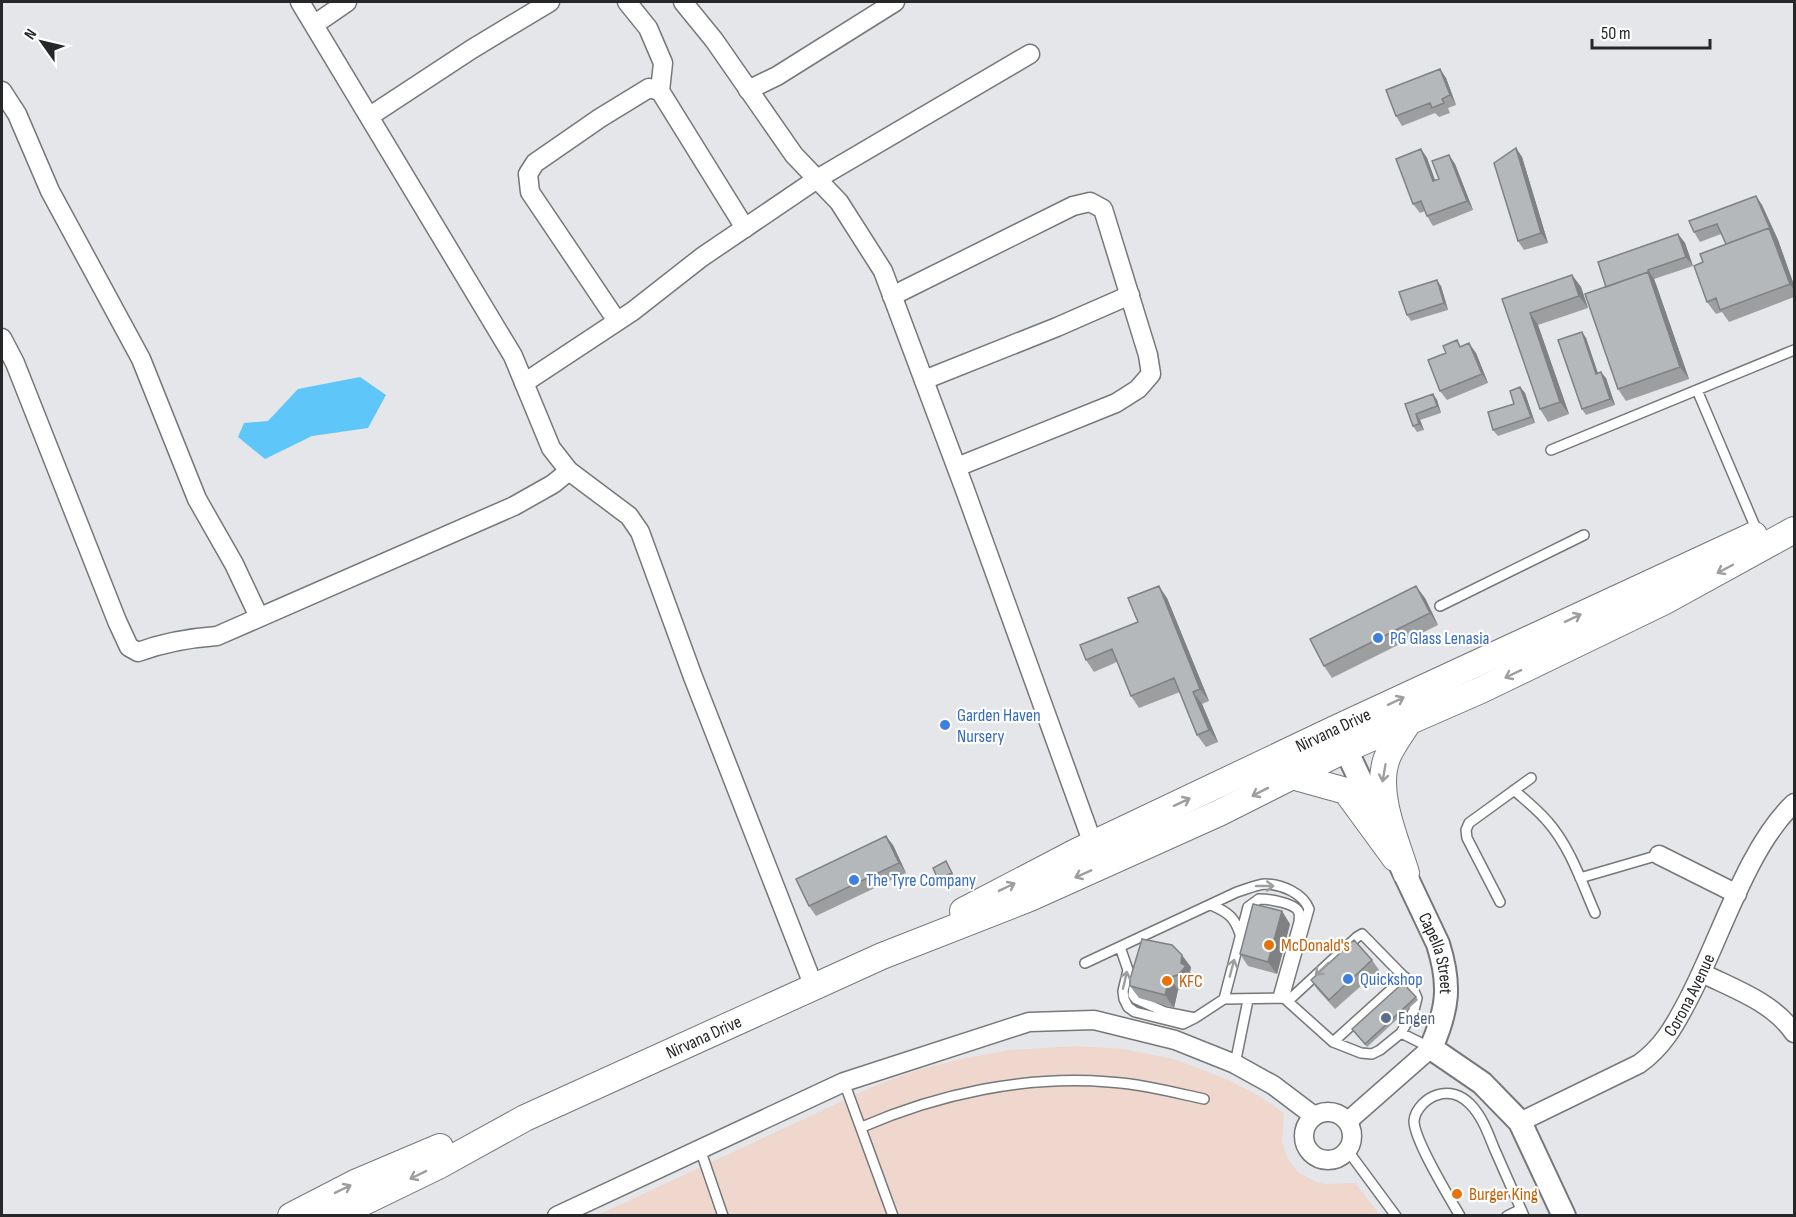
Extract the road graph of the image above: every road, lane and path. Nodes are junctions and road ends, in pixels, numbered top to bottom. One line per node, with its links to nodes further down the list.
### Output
1 (300, 2): 7 (street)
2 (347, 2): 7 (street)
3 (550, 2): 12 (street)
4 (627, 2): 11 (street)
5 (895, 2): 9 (street)
6 (693, 5): 9 (street)
7 (315, 24): 12 (street)
8 (1030, 54): 13 (street)
9 (748, 90): 13 (street)
10 (2, 91): 31 (street)
11 (660, 91): 14 (street); 17 (street)
12 (370, 116): 21 (street)
13 (817, 179): 14 (street); 16 (street)
14 (745, 228): 17 (street)
15 (1130, 294): 16 (street); 20 (street); 24 (street)
16 (892, 296): 20 (street)
17 (618, 321): 21 (street)
18 (2, 338): 31 (street)
19 (1794, 350): 22 (lane)
20 (924, 380): 24 (street)
21 (524, 383): 25 (street)
22 (1697, 390): 23 (lane); 28 (lane)
23 (1551, 450)
24 (957, 467): 38 (street)
25 (569, 471): 31 (street); 55 (street)
26 (1794, 521): 28 (main road, Nirvana Drive)
27 (1794, 530): 32 (main road, Nirvana Drive, one-way to 32)
28 (1758, 534): 33 (main road, Nirvana Drive, one-way to 28)
29 (1584, 535): 30 (lane)
30 (1440, 606)
31 (260, 617)
32 (1409, 722): 33 (main road, Nirvana Drive); 40 (main road, one-way to 40)
33 (1341, 739): 34 (main road, Nirvana Drive); 38 (main road, Nirvana Drive, one-way to 33); 40 (street, Capella Street)
34 (1292, 776): 40 (main road); 50 (main road, Nirvana Drive, one-way to 50)
35 (1531, 778): 36 (lane)
36 (1514, 790): 41 (lane); 43 (lane)
37 (1794, 803): 42 (street, Corona Avenue)
38 (1093, 844): 50 (main road, Nirvana Drive, one-way to 38)
39 (1659, 855): 41 (lane); 42 (street)
40 (1406, 873): 63 (street, Capella Street)
41 (1580, 878): 45 (lane)
42 (1737, 894): 53 (street, Corona Avenue)
43 (1500, 902)
44 (1211, 905): 46 (lane); 47 (lane); 57 (lane, one-way to 57)
45 (1595, 914)
46 (1147, 935): 48 (lane); 49 (lane)
47 (1241, 937): 56 (lane, one-way to 47); 57 (lane)
48 (1144, 945)
49 (1120, 947): 51 (lane); 59 (lane, one-way to 49)
50 (882, 956): 55 (main road, Nirvana Drive)
51 (1085, 963)
52 (1138, 967): 59 (lane)
53 (1702, 973): 60 (street); 70 (street, Corona Avenue)
54 (1405, 977): 57 (lane, one-way to 57); 61 (lane); 62 (lane)
55 (814, 987): 68 (main road, Nirvana Drive)
56 (1224, 999): 58 (lane); 59 (lane)
57 (1283, 999): 58 (lane); 62 (lane)
58 (1248, 1000): 64 (lane)
59 (1196, 1018)
60 (1794, 1032)
61 (1401, 1033): 62 (lane); 63 (lane)
62 (1333, 1042)
63 (1431, 1048): 69 (street); 70 (street)
64 (1235, 1064): 65 (street); 67 (street)
65 (844, 1082): 71 (lane); 72 (street)
66 (1204, 1099): 71 (lane)
67 (1314, 1116): 69 (street); 73 (street)
68 (525, 1118): 75 (main road, Nirvana Drive, one-way to 68); 76 (main road, Nirvana Drive, one-way to 76)
69 (1348, 1121): 73 (street)
70 (1520, 1122): 83 (street)
71 (862, 1127): 79 (lane)
72 (700, 1149): 77 (street); 78 (lane)
73 (1348, 1150): 80 (lane)
74 (1522, 1212): 81 (lane); 82 (lane)
75 (291, 1215)
76 (335, 1215)
77 (557, 1215)
78 (723, 1215)
79 (893, 1215)
80 (1395, 1215)
81 (1460, 1215)
82 (1507, 1215)
83 (1564, 1215)

